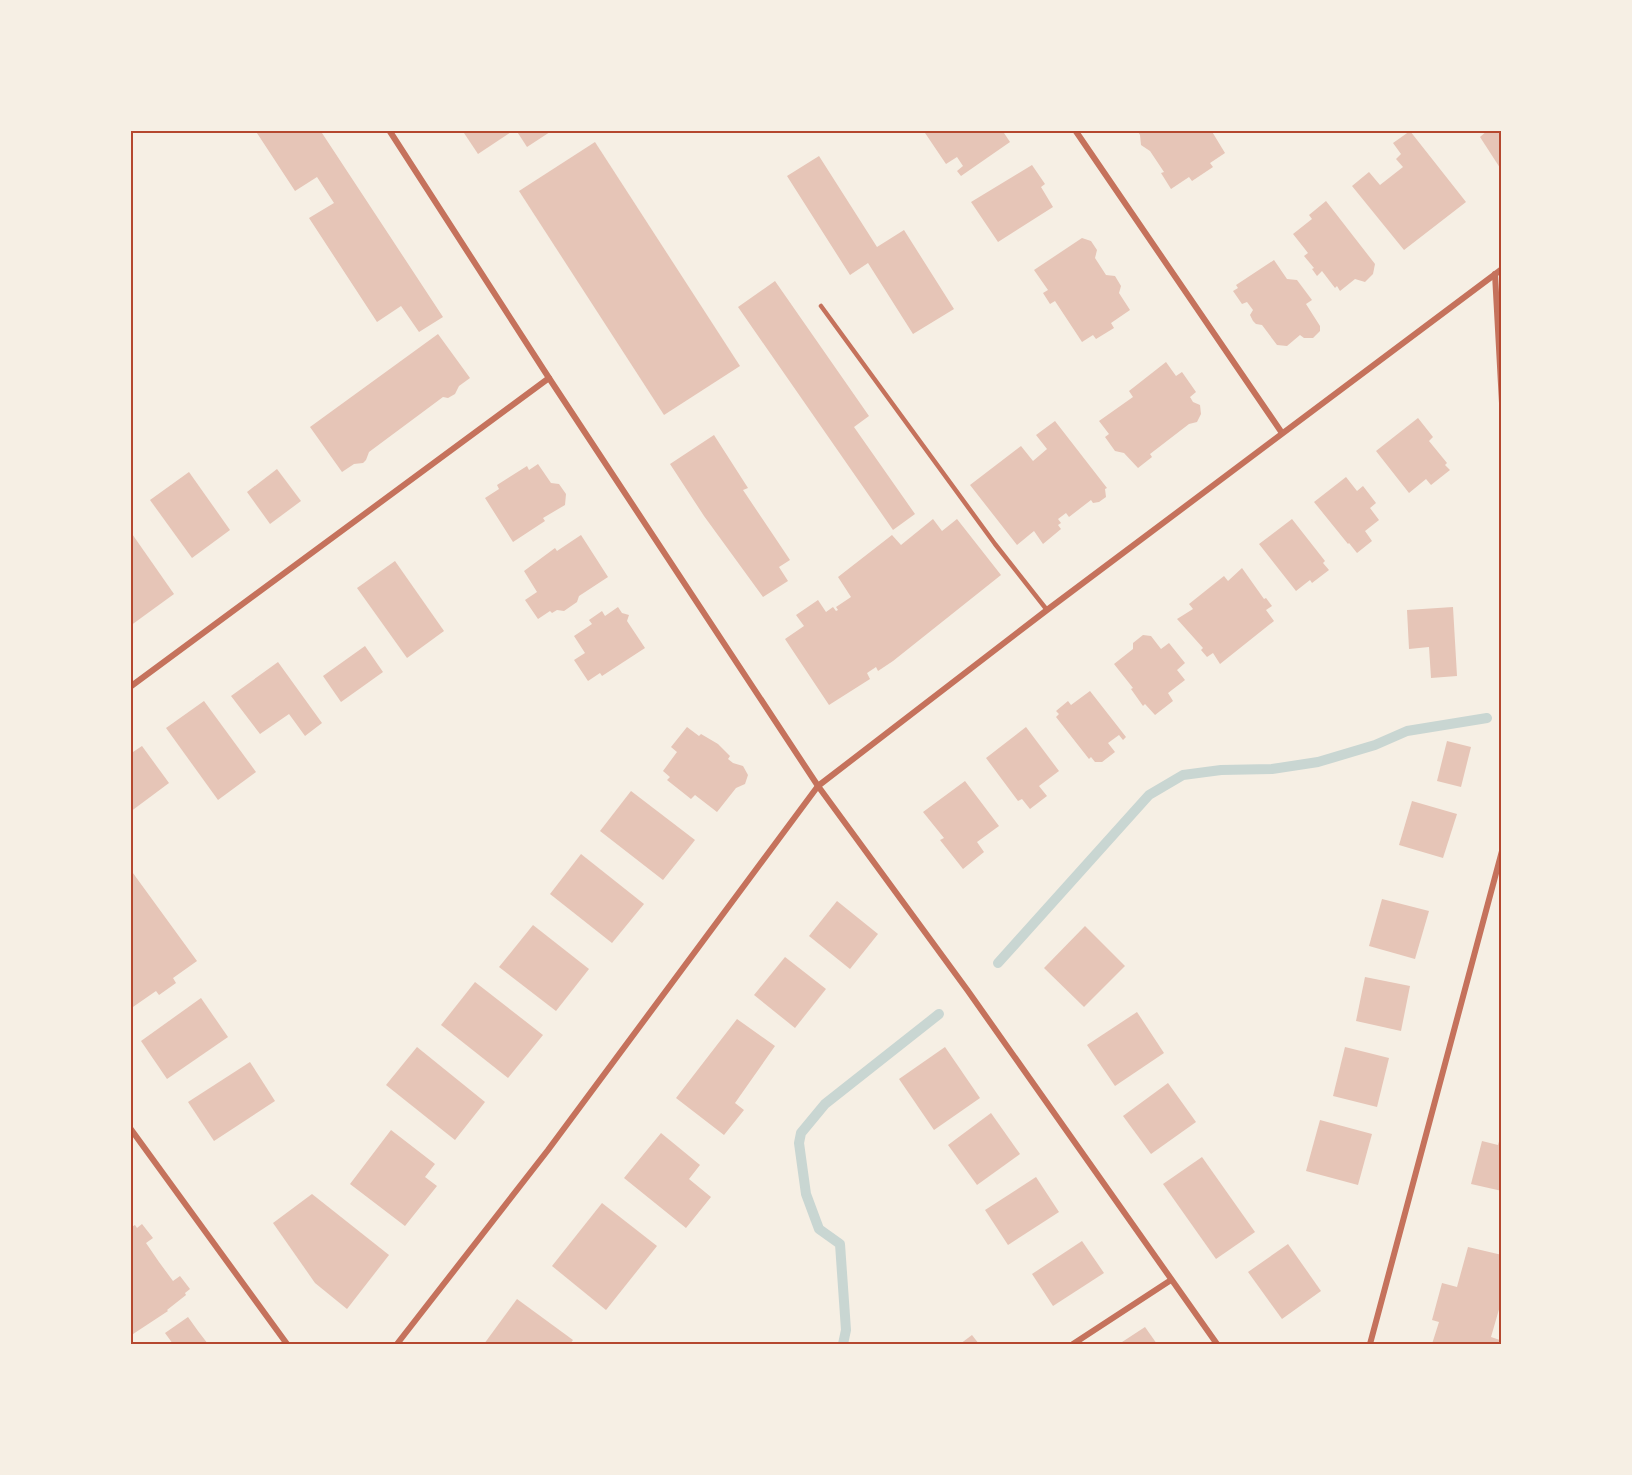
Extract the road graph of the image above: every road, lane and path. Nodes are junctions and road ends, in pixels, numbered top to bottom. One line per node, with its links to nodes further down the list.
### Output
1 (389, 130): 6 (street)
2 (1075, 130): 8 (street)
3 (1502, 269): 4 (street)
4 (1495, 274): 7 (street); 8 (street)
5 (821, 306): 9 (lane)
6 (549, 378): 10 (street); 11 (street)
7 (1502, 403)
8 (1282, 433): 9 (street)
9 (1047, 610): 11 (street)
10 (130, 687)
11 (818, 786): 14 (street); 16 (street)
12 (1502, 851): 19 (street)
13 (130, 1128): 15 (street)
14 (1171, 1280): 17 (street); 18 (street)
15 (287, 1344)
16 (397, 1344)
17 (1073, 1344)
18 (1217, 1344)
19 (1370, 1344)

